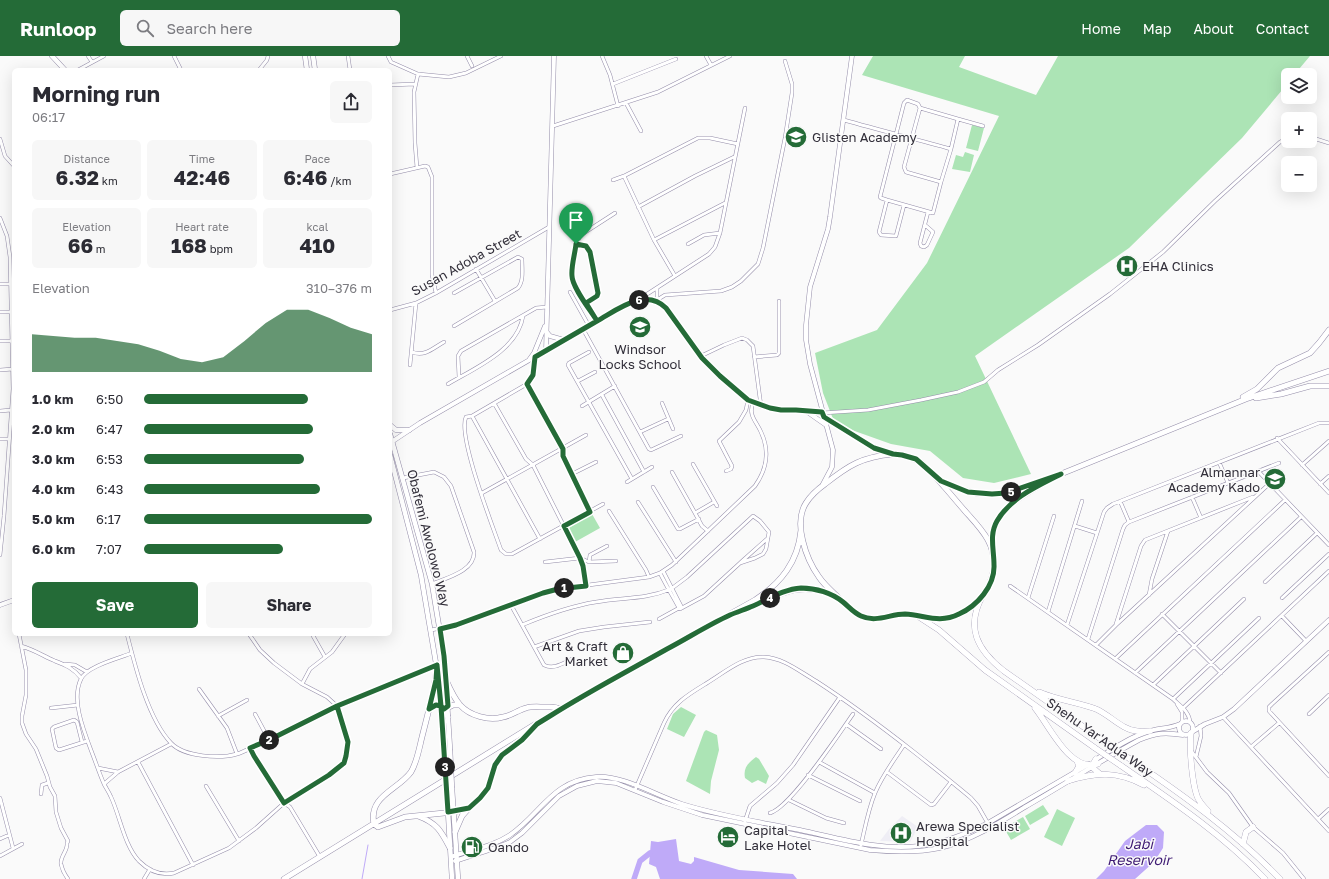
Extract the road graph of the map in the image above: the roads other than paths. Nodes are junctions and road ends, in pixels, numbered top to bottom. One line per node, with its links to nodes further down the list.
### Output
1 (52, 56): 22 (main road)
2 (88, 56): 19 (street)
3 (104, 56): 19 (street)
4 (174, 56): 24 (street)
5 (268, 56): 25 (street)
6 (305, 56): 26 (main road)
7 (313, 56): 27 (main road)
8 (348, 56): 28 (street)
9 (388, 56): 29 (street)
10 (467, 56): 20 (street)
11 (501, 56): 29 (street)
12 (554, 56): 39 (street)
13 (602, 56): 31 (street)
14 (706, 56): 21 (street)
15 (730, 56): 21 (street)
16 (852, 56): 38 (street)
17 (676, 59): 31 (street)
18 (785, 61): 79 (street)
19 (92, 62): 23 (street)
20 (472, 66)
21 (711, 66): 33 (street)
22 (63, 68)
23 (82, 68)
24 (180, 68)
25 (261, 68)
26 (307, 68)
27 (316, 68)
28 (350, 68)
29 (418, 74): 30 (street)
30 (415, 84): 32 (street); 52 (street)
31 (613, 84): 34 (street)
32 (392, 85)
33 (626, 103): 34 (street); 41 (street)
34 (618, 106): 39 (street)
35 (745, 108): 48 (street)
36 (920, 108): 37 (street); 42 (street); 43 (street)
37 (958, 119): 40 (street); 49 (street)
38 (844, 120): 42 (street); 133 (street)
39 (553, 126): 65 (street)
40 (983, 126)
41 (641, 131)
42 (896, 134): 43 (street); 57 (street)
43 (912, 138): 49 (street); 56 (street)
44 (0, 139): 51 (street)
45 (1317, 139): 47 (street)
46 (1281, 142): 133 (street)
47 (1329, 143)
48 (738, 144): 50 (street); 54 (street)
49 (951, 149): 56 (street)
50 (734, 157): 58 (street); 60 (street)
51 (12, 164)
52 (417, 168): 53 (street); 76 (street)
53 (392, 174)
54 (624, 176): 55 (street); 60 (street)
55 (613, 180)
56 (941, 182): 61 (street)
57 (887, 200): 59 (street); 59 (street)
58 (725, 203): 66 (street); 67 (street)
59 (904, 206): 61 (street)
60 (638, 207): 67 (street)
61 (928, 212): 64 (street)
62 (615, 214): 68 (street)
63 (0, 218): 74 (street)
64 (925, 225): 64 (street)
65 (549, 227): 70 (street, Susan Adoba Street); 85 (street)
66 (720, 233): 69 (street); 71 (street)
67 (654, 240): 71 (street)
68 (576, 244): 84 (street); 84 (street)
69 (688, 244)
70 (476, 269): 72 (street); 76 (street, Susan Adoba Street)
71 (675, 276): 75 (street)
72 (482, 278): 78 (street); 80 (street); 80 (street)
73 (0, 284): 74 (street)
74 (11, 284): 88 (street)
75 (657, 288): 79 (street); 81 (street)
76 (436, 292): 83 (street, Susan Adoba Street)
77 (570, 292): 93 (street)
78 (454, 293)
79 (657, 300): 81 (street); 104 (street)
80 (495, 301): 92 (street)
81 (636, 301): 90 (street)
82 (779, 301): 106 (street)
83 (416, 303): 86 (street, Susan Adoba Street); 102 (street)
84 (586, 303): 90 (street)
85 (547, 307): 89 (street); 91 (street)
86 (392, 309)
87 (0, 312): 88 (street)
88 (12, 312): 99 (street)
89 (523, 316): 113 (street); 113 (street)
90 (597, 321): 93 (street)
91 (546, 322): 95 (street); 107 (street)
92 (454, 326)
93 (589, 326): 94 (street)
94 (583, 329): 97 (street); 117 (street)
95 (546, 330): 97 (street); 101 (street)
96 (1329, 330): 129 (main road)
97 (565, 340): 101 (street)
98 (0, 341): 99 (street)
99 (12, 341)
100 (444, 342): 102 (street)
101 (546, 351): 105 (street)
102 (412, 352): 108 (street)
103 (590, 352): 114 (street)
104 (701, 356): 106 (street); 122 (street)
105 (535, 357): 107 (street); 116 (street)
106 (754, 357): 128 (street)
107 (528, 361): 140 (street)
108 (410, 365)
109 (12, 369): 110 (street)
110 (0, 370)
111 (1329, 371): 121 (main road)
112 (595, 372): 114 (street)
113 (459, 377): 115 (street)
114 (578, 381): 123 (street)
115 (448, 384)
116 (527, 384): 124 (street); 150 (street)
117 (615, 386): 120 (street); 141 (street)
118 (1329, 386): 121 (main road)
119 (12, 390): 130 (street)
120 (602, 395): 123 (street); 162 (street)
121 (1246, 399): 129 (main road)
122 (748, 400): 126 (street); 160 (street)
123 (589, 402): 127 (street); 170 (street)
124 (494, 403): 134 (street); 157 (street)
125 (662, 403): 135 (street)
126 (753, 403): 128 (street); 200 (street)
127 (582, 406)
128 (761, 406): 131 (street)
129 (1222, 408): 165 (main road)
130 (11, 410): 132 (street); 146 (street)
131 (804, 410): 133 (street); 137 (street)
132 (0, 411)
133 (823, 415): 137 (street); 151 (street)
134 (472, 416): 169 (street); 177 (street)
135 (668, 418): 139 (street); 141 (street)
136 (1329, 423): 144 (street)
137 (827, 426): 175 (street)
138 (392, 427): 140 (main road)
139 (673, 429)
140 (409, 430): 147 (street)
141 (640, 432): 143 (street)
142 (586, 436): 150 (street)
143 (681, 436)
144 (1277, 438): 153 (street); 158 (street)
145 (0, 439): 146 (street)
146 (9, 439): 209 (street)
147 (392, 441)
148 (1329, 441): 158 (street)
149 (392, 445): 168 (main road, Obafemi Awolowo Way)
150 (563, 449): 157 (street); 164 (street)
151 (893, 454): 166 (main road); 175 (main road)
152 (596, 462): 164 (street)
153 (1219, 462): 172 (street); 183 (street)
154 (392, 463): 247 (main road, Obafemi Awolowo Way)
155 (1279, 463): 161 (street)
156 (693, 464): 185 (street)
157 (533, 465): 169 (street); 196 (street)
158 (1302, 465): 174 (street)
159 (652, 467): 162 (street)
160 (726, 471)
161 (1258, 471): 172 (street); 173 (street)
162 (644, 472): 170 (street)
163 (672, 472): 190 (street)
164 (572, 474): 189 (street)
165 (1061, 474): 166 (main road); 207 (main road)
166 (933, 475): 207 (main road)
167 (1329, 476): 174 (street)
168 (403, 478): 220 (main road, Obafemi Awolowo Way); 220 (street)
169 (508, 478): 177 (street); 204 (street)
170 (632, 479): 171 (street)
171 (627, 482)
172 (1228, 484): 180 (street)
173 (1269, 484): 179 (street); 181 (street)
174 (1320, 484): 178 (street)
175 (822, 486): 198 (main road)
176 (653, 487): 194 (street)
177 (482, 493): 204 (street)
178 (1329, 493)
179 (1255, 496): 193 (street); 225 (street)
180 (1192, 497): 193 (street); 195 (street)
181 (1285, 500): 192 (street); 235 (street)
182 (1082, 501): 197 (street)
183 (1120, 501): 195 (street); 201 (street)
184 (638, 502): 214 (street)
185 (714, 502): 187 (street); 190 (street)
186 (603, 504): 189 (street)
187 (717, 506)
188 (609, 511): 218 (street)
189 (590, 512): 196 (street)
190 (695, 512): 194 (street)
191 (1054, 516): 226 (street)
192 (1302, 517): 202 (street); 248 (street)
193 (1201, 518): 199 (street)
194 (699, 519): 200 (street)
195 (1129, 522): 254 (street)
196 (564, 526): 204 (street); 210 (street)
197 (1075, 526): 201 (street); 234 (street)
198 (801, 530): 230 (main road); 236 (main road)
199 (1168, 531): 225 (street); 245 (street)
200 (708, 532): 214 (street)
201 (1097, 533): 244 (street)
202 (1317, 533): 205 (street); 219 (street)
203 (768, 538): 215 (street); 215 (street); 223 (street)
204 (540, 539)
205 (1329, 545)
206 (606, 546): 212 (street)
207 (993, 552): 224 (main road)
208 (1329, 554): 227 (street)
209 (0, 555)
210 (580, 558): 211 (street); 212 (street); 221 (street)
211 (545, 562)
212 (589, 562): 213 (street)
213 (616, 562)
214 (676, 562): 217 (street)
215 (740, 563): 233 (street)
216 (1329, 571): 238 (street)
217 (661, 572): 218 (street); 223 (street)
218 (649, 577): 221 (street)
219 (1265, 582)
220 (432, 584): 246 (main road, Obafemi Awolowo Way)
221 (586, 586): 232 (street)
222 (1010, 586): 226 (street)
223 (670, 589): 233 (street); 243 (street)
224 (983, 595): 237 (main road); 275 (highway, Shehu Yar'Adua Way)
225 (1149, 595): 245 (street)
226 (1028, 598): 234 (street)
227 (1282, 598)
228 (1244, 599): 259 (street)
229 (12, 601): 231 (street)
230 (843, 602): 236 (main road); 237 (main road)
231 (0, 605)
232 (511, 605): 243 (street); 246 (street)
233 (681, 608): 240 (street)
234 (1048, 612): 244 (street)
235 (1162, 614): 248 (street); 264 (street)
236 (730, 616): 290 (main road)
237 (919, 616): 281 (highway, Shehu Yar'Adua Way)
238 (1282, 616): 255 (street); 270 (street)
239 (1259, 618): 266 (street)
240 (659, 619)
241 (1329, 620): 255 (street)
242 (650, 622): 258 (street)
243 (522, 625): 258 (street)
244 (1067, 625): 254 (street)
245 (1116, 625): 256 (street)
246 (440, 629): 247 (street); 272 (main road, Obafemi Awolowo Way)
247 (431, 630): 267 (main road, Obafemi Awolowo Way)
248 (1179, 631): 259 (street); 269 (street)
249 (19, 636): 257 (street)
250 (128, 636): 261 (street)
251 (250, 636): 273 (street)
252 (313, 636): 262 (street)
253 (344, 636): 262 (street)
254 (1088, 640): 256 (street)
255 (1306, 641): 296 (street)
256 (1096, 645): 264 (street)
257 (21, 646): 265 (street); 330 (street)
258 (534, 647): 263 (street)
259 (1195, 647): 266 (street); 274 (street)
260 (1329, 652): 298 (street)
261 (132, 654): 268 (street); 309 (street)
262 (325, 657): 273 (street)
263 (572, 659)
264 (1115, 659): 269 (street)
265 (63, 663): 268 (street); 271 (street)
266 (1211, 663): 270 (street); 279 (street)
267 (437, 665): 284 (street); 287 (main road, Obafemi Awolowo Way); 289 (main road)
268 (86, 672): 271 (street)
269 (1135, 673): 274 (street)
270 (1221, 673): 288 (street)
271 (81, 678): 283 (street)
272 (446, 680): 285 (main road); 287 (main road, Obafemi Awolowo Way)
273 (302, 684): 284 (street)
274 (1153, 685): 279 (street)
275 (1027, 687): 303 (highway); 352 (highway, Shehu Yar'Adua Way, bridge)
276 (199, 688): 294 (street)
277 (840, 696): 310 (street); 333 (street); 348 (street)
278 (1329, 696): 293 (street)
279 (1172, 699): 282 (street)
280 (247, 700): 294 (street)
281 (1028, 701): 317 (highway); 336 (highway, Shehu Yar'Adua Way, bridge)
282 (1176, 702): 288 (street); 299 (street)
283 (78, 705): 286 (street); 307 (street)
284 (337, 706): 306 (street); 340 (street)
285 (460, 706): 287 (main road); 290 (main road)
286 (51, 708)
287 (443, 708): 289 (main road); 295 (main road); 344 (main road, Obafemi Awolowo Way, bridge)
288 (1183, 708): 297 (street)
289 (429, 709): 350 (main road)
290 (560, 710): 300 (main road)
291 (255, 714): 306 (street)
292 (853, 714): 301 (street)
293 (1309, 714)
294 (218, 716): 315 (street)
295 (448, 717): 344 (main road, Obafemi Awolowo Way, bridge)
296 (1223, 717): 302 (street); 311 (street)
297 (1190, 722): 299 (street); 302 (street); 304 (street)
298 (1279, 722): 311 (street); 327 (street)
299 (1181, 723): 303 (street); 305 (street)
300 (537, 724): 342 (main road); 350 (main road)
301 (846, 724): 313 (street); 319 (street)
302 (1203, 725): 304 (street); 316 (street)
303 (1150, 731): 320 (street)
304 (1192, 733): 305 (street); 314 (highway)
305 (1183, 735): 320 (street)
306 (269, 740): 312 (street)
307 (87, 741): 308 (street); 321 (street)
308 (82, 742): 308 (street)
309 (171, 744): 315 (street); 318 (street)
310 (904, 745): 323 (street); 329 (street)
311 (1251, 747): 347 (street)
312 (250, 748): 315 (street); 340 (street)
313 (881, 749)
314 (1191, 750): 316 (street); 352 (highway)
315 (237, 754)
316 (1196, 757): 353 (street)
317 (1077, 761): 320 (highway); 324 (highway)
318 (138, 762): 322 (street); 369 (street)
319 (819, 762): 326 (street); 334 (street)
320 (1093, 764): 324 (street); 325 (highway); 328 (street)
321 (98, 768): 322 (street); 331 (street)
322 (118, 772): 331 (street)
323 (887, 772): 329 (street); 334 (street)
324 (1074, 773): 351 (street)
325 (1100, 774): 328 (highway); 336 (highway)
326 (808, 775): 338 (street); 339 (street)
327 (1329, 776)
328 (1068, 781): 351 (street)
329 (951, 782): 351 (street)
330 (48, 783): 335 (street); 371 (street)
331 (104, 784): 370 (street)
332 (206, 786): 358 (street)
333 (636, 788): 348 (street); 366 (street); 368 (street)
334 (875, 793): 359 (street)
335 (41, 794)
336 (1164, 795): 376 (highway, Shehu Yar'Adua Way)
337 (0, 798): 341 (street)
338 (789, 800): 345 (street); 349 (street)
339 (860, 801)
340 (284, 803): 358 (street); 367 (street)
341 (1, 804): 356 (street)
342 (469, 808): 344 (main road); 355 (main road)
343 (1329, 809): 347 (street)
344 (451, 812): 346 (main road); 355 (main road, Obafemi Awolowo Way); 363 (main road, Obafemi Awolowo Way)
345 (770, 813)
346 (415, 815): 350 (main road); 363 (main road)
347 (1318, 819): 354 (street)
348 (745, 821): 359 (street); 364 (street)
349 (844, 823)
350 (374, 824): 367 (main road)
351 (989, 825): 359 (street); 364 (street)
352 (1223, 827): 361 (highway, Shehu Yar'Adua Way)
353 (1253, 827): 361 (highway); 378 (street)
354 (1329, 831)
355 (455, 832): 366 (main road, Obafemi Awolowo Way)
356 (9, 835): 357 (street); 362 (street)
357 (0, 839)
358 (239, 841): 369 (street)
359 (862, 843): 364 (street)
360 (22, 844): 362 (street)
361 (1243, 844): 377 (highway, Shehu Yar'Adua Way)
362 (13, 848): 365 (street)
363 (450, 848): 366 (main road, Obafemi Awolowo Way)
364 (861, 848)
365 (0, 856)
366 (453, 856): 368 (main road, Obafemi Awolowo Way)
367 (320, 857): 373 (main road)
368 (454, 862): 374 (main road, Obafemi Awolowo Way); 375 (main road, Obafemi Awolowo Way)
369 (193, 865): 370 (street)
370 (150, 869): 372 (street)
371 (68, 879)
372 (144, 879)
373 (284, 879)
374 (452, 879)
375 (458, 879)
376 (1265, 879)
377 (1280, 879)
378 (1304, 879)

